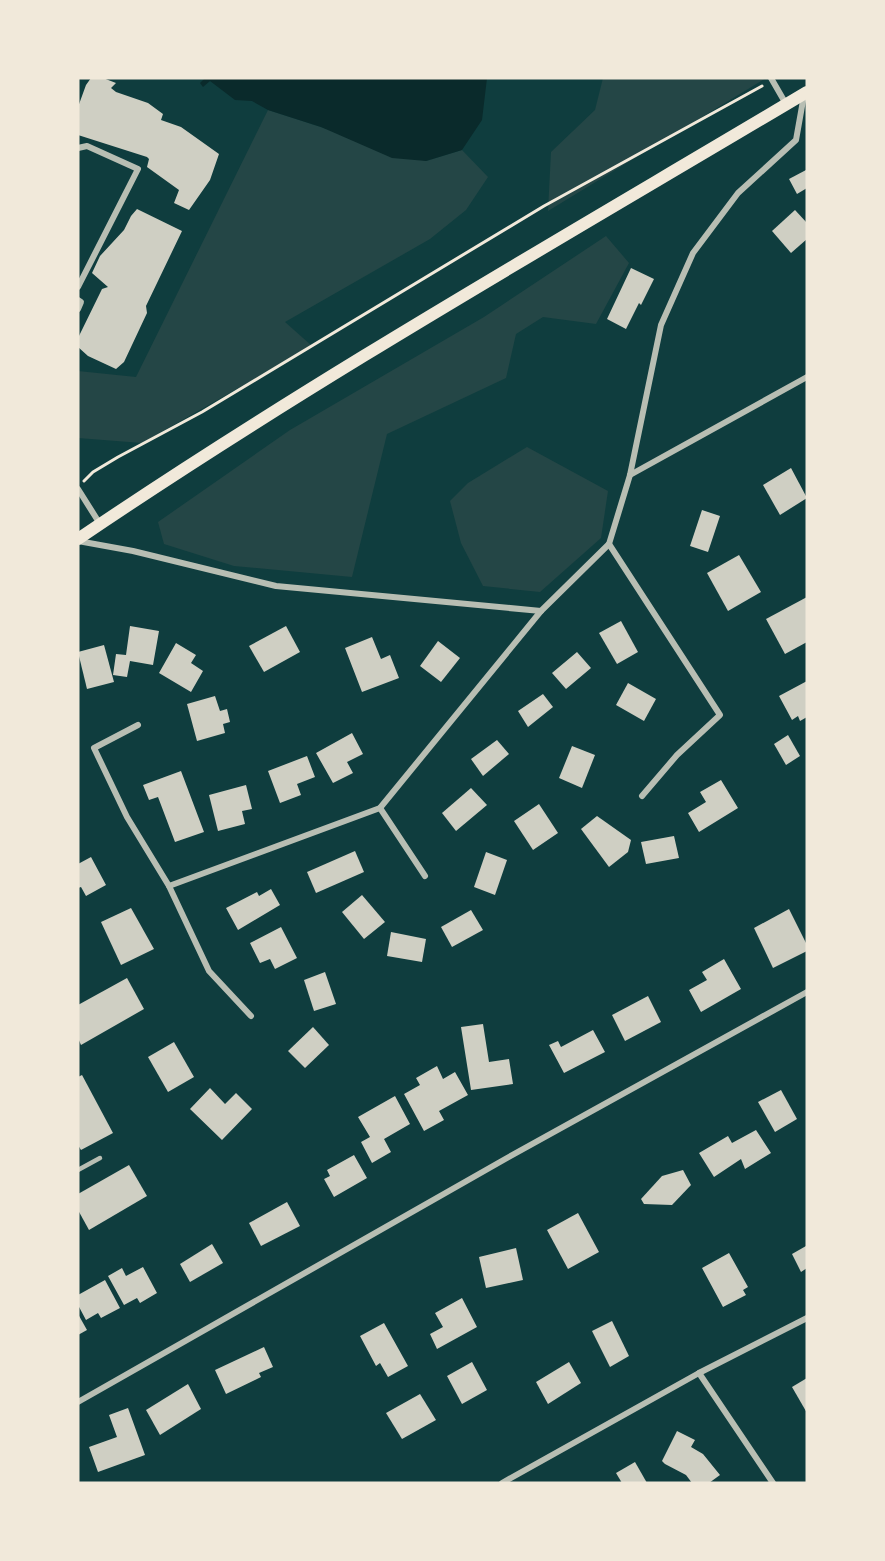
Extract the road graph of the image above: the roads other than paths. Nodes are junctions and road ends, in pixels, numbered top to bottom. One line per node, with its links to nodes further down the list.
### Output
1 (772, 79): 3 (street)
2 (806, 94): 3 (main road); 9 (street)
3 (786, 104): 11 (main road)
4 (78, 148): 5 (street)
5 (78, 287)
6 (78, 300): 7 (street)
7 (78, 309)
8 (807, 377): 9 (street)
9 (630, 476): 13 (street)
10 (78, 488): 11 (street)
11 (100, 524): 12 (main road)
12 (78, 540): 14 (street)
13 (609, 544): 14 (street); 16 (street)
14 (541, 611): 17 (street)
15 (138, 725): 19 (street)
16 (642, 796)
17 (380, 808): 18 (street); 19 (street)
18 (425, 876)
19 (169, 886): 21 (street)
20 (807, 992): 26 (street)
21 (251, 1016)
22 (100, 1158): 23 (lane)
23 (78, 1170)
24 (807, 1318): 25 (street)
25 (699, 1373): 27 (street); 28 (street)
26 (78, 1402)
27 (502, 1483)
28 (773, 1483)

